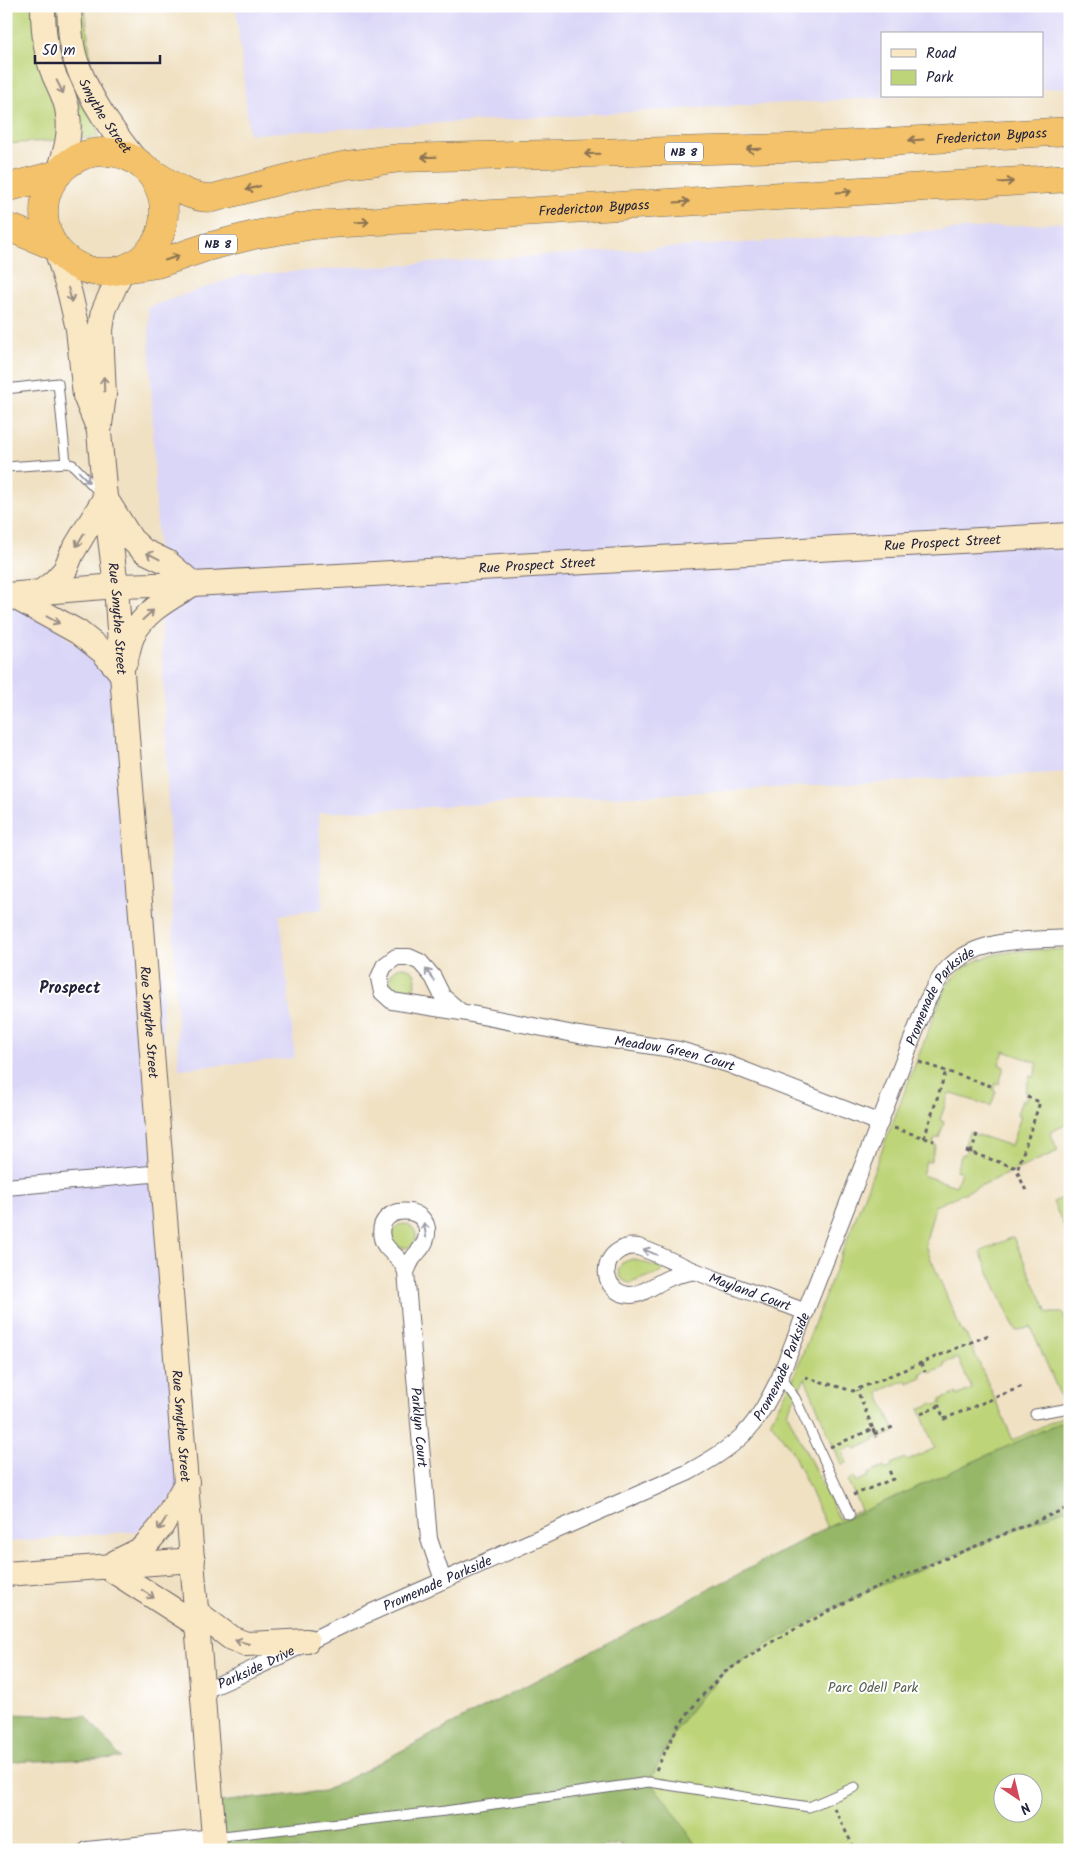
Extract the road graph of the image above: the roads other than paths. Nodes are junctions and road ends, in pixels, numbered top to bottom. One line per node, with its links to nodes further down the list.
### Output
1 (43, 6): 5 (main road, Smythe Street, one-way to 5)
2 (69, 8): 4 (main road, Smythe Street)
3 (1070, 131): 4 (highway, Fredericton Bypass / NB 8, one-way to 4)
4 (141, 165): 5 (highway); 10 (highway)
5 (58, 173): 7 (highway); 9 (highway)
6 (1070, 178): 10 (highway, Fredericton Bypass / NB 8, one-way to 6)
7 (6, 188)
8 (6, 228): 9 (highway)
9 (55, 248): 10 (highway); 12 (main road, Rue Smythe Street, one-way to 12)
10 (123, 269): 12 (main road, Rue Smythe Street, one-way to 10)
11 (6, 389): 13 (lane)
12 (99, 432): 15 (main road, Rue Smythe Street)
13 (66, 463): 14 (lane); 15 (lane, one-way to 15)
14 (6, 467)
15 (105, 498): 17 (main road, one-way to 15); 18 (main road, Rue Smythe Street); 19 (main road, one-way to 19)
16 (1070, 535): 17 (main road, Rue Prospect Street)
17 (193, 584): 18 (main road, Rue Prospect Street); 21 (main road, one-way to 17)
18 (116, 586): 19 (main road, Rue Prospect Street); 21 (main road, Rue Smythe Street)
19 (42, 592): 20 (main road, Rue Prospect Street)
20 (9, 595): 21 (main road, one-way to 21)
21 (122, 674): 25 (main road, Rue Smythe Street)
22 (1070, 938): 24 (street, Promenade Parkside)
23 (461, 1012): 23 (street, Meadow Green Court, one-way to 23); 24 (street, Meadow Green Court)
24 (880, 1123): 29 (street, Promenade Parkside)
25 (162, 1173): 26 (street); 33 (main road, Rue Smythe Street)
26 (6, 1187)
27 (695, 1271): 27 (street, Mayland Court, one-way to 27); 29 (street, Mayland Court)
28 (406, 1272): 38 (street, Parklyn Court)
29 (806, 1312): 30 (street, Promenade Parkside)
30 (780, 1377): 34 (lane); 38 (street, Promenade Parkside)
31 (1070, 1408): 32 (lane)
32 (1035, 1414)
33 (187, 1482): 35 (main road, Rue Smythe Street); 36 (main road, one-way to 36)
34 (850, 1515)
35 (193, 1560): 36 (main road); 39 (main road, Rue Smythe Street)
36 (107, 1566): 37 (main road); 39 (main road, one-way to 39)
37 (6, 1574)
38 (443, 1580): 40 (street, Promenade Parkside)
39 (198, 1619): 40 (main road, one-way to 39); 41 (main road, Rue Smythe Street)
40 (308, 1641): 41 (street, Parkside Drive)
41 (202, 1691): 43 (main road, Rue Smythe Street)
42 (855, 1787): 43 (lane)
43 (215, 1844): 44 (street)
44 (87, 1850)

